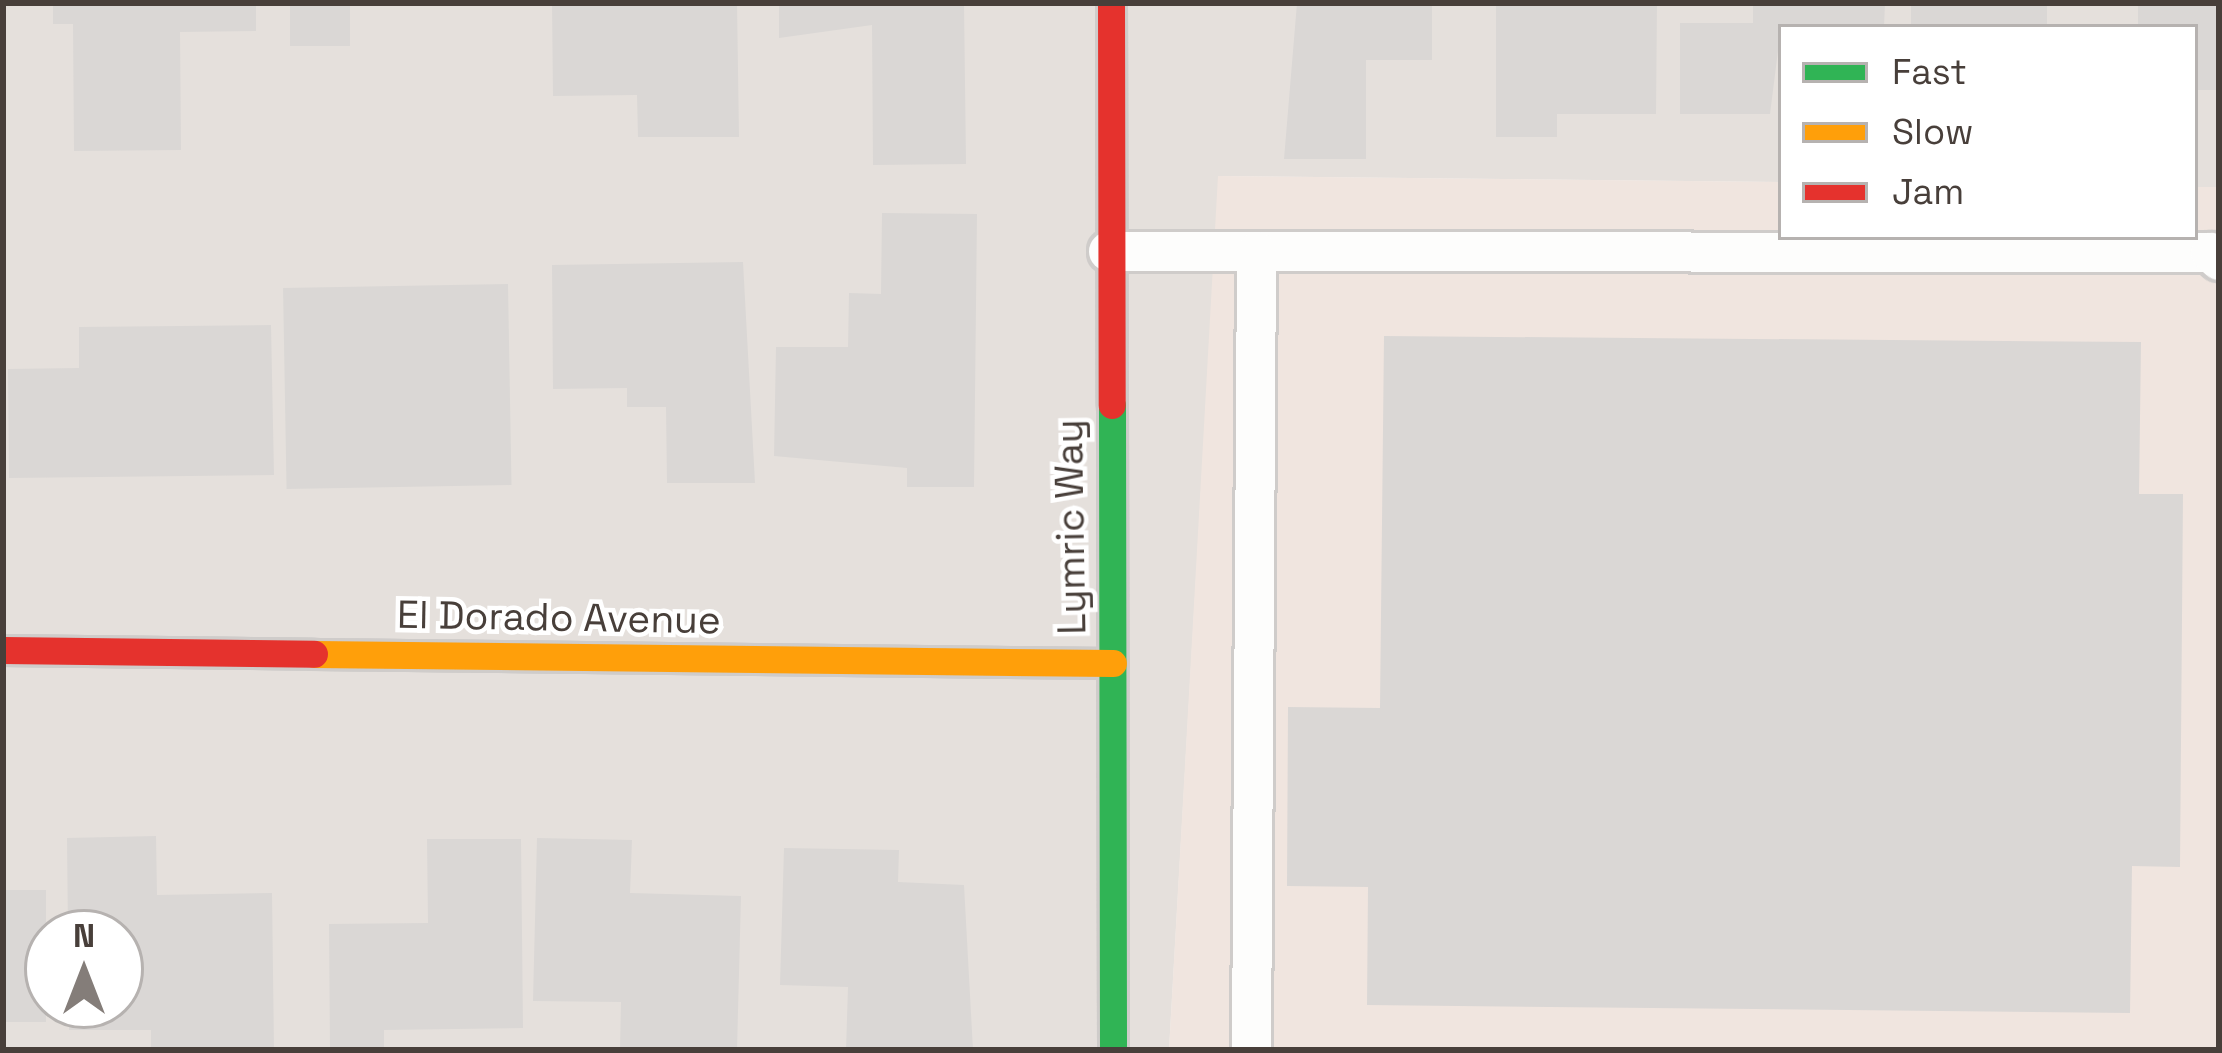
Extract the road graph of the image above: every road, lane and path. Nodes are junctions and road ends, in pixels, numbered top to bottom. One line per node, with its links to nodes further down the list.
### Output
1 (1111, 3): 2 (street, Lymric Way)
2 (1108, 251): 3 (lane); 6 (street, Lymric Way)
3 (1256, 251): 4 (lane); 8 (lane)
4 (2219, 260)
5 (3, 650): 6 (street, El Dorado Avenue)
6 (1114, 663): 7 (street, Lymric Way)
7 (1114, 1050)
8 (1251, 1050)

